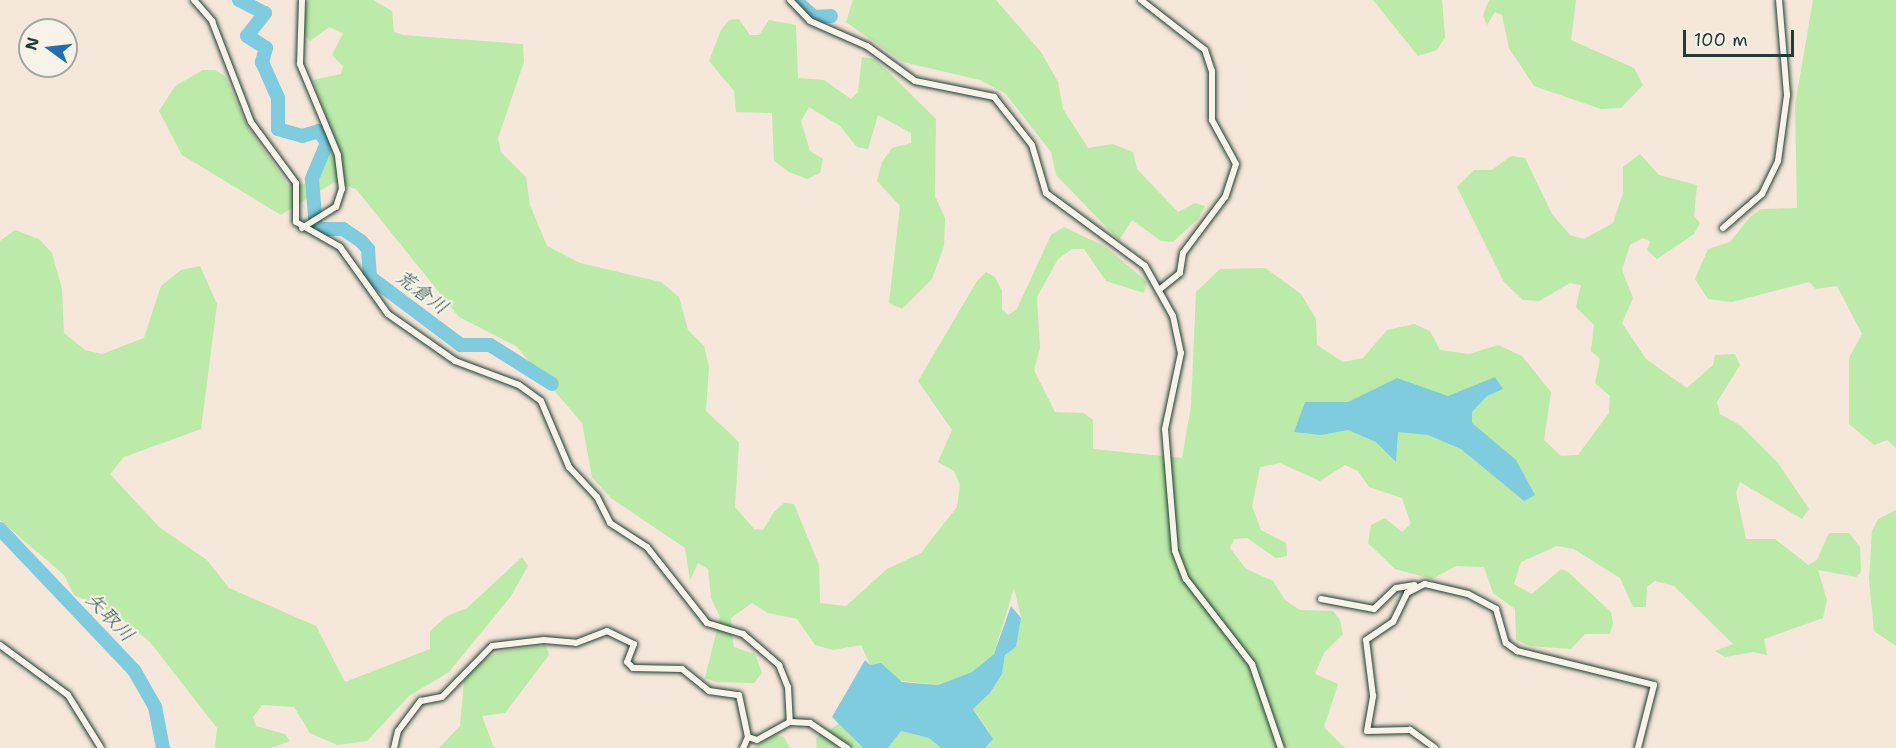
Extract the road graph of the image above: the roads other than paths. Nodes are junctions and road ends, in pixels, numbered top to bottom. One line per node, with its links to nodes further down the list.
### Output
1 (194, 0): 6 (street)
2 (302, 0): 6 (street)
3 (790, 0): 8 (street)
4 (1141, 0): 8 (street)
5 (1779, 0): 7 (street)
6 (302, 228): 12 (street)
7 (1723, 228)
8 (1159, 290): 18 (street)
9 (1415, 585): 10 (street); 19 (street); 20 (street)
10 (1321, 599)
11 (0, 645): 15 (street)
12 (790, 722): 13 (street); 17 (street)
13 (748, 737): 14 (street); 16 (street)
14 (391, 747)
15 (101, 748)
16 (743, 748)
17 (847, 748)
18 (1281, 748)
19 (1435, 748)
20 (1638, 748)

